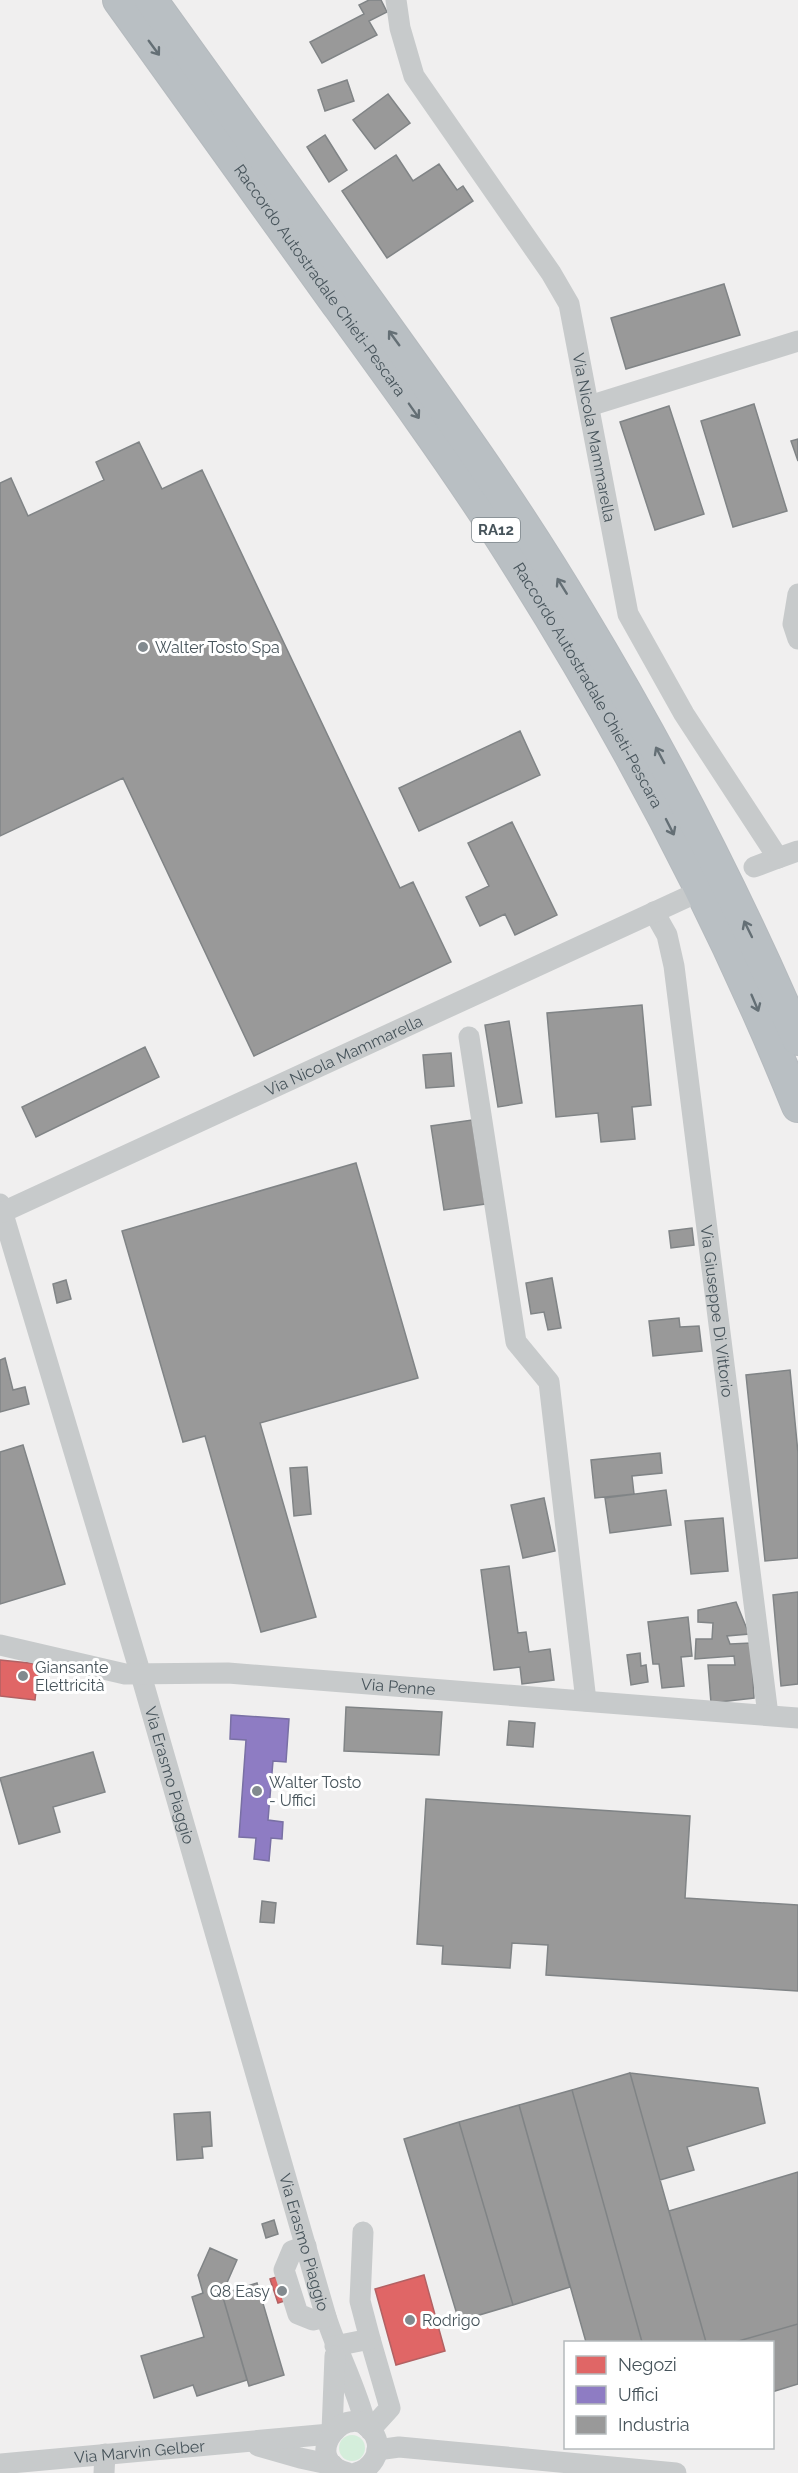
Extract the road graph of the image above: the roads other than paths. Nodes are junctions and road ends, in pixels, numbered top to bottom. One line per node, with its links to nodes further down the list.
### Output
1 (119, 0): 14 (highway, Raccordo Autostradale Chieti-Pescara / RA12, one-way to 14)
2 (151, 0): 13 (highway, Raccordo Autostradale Chieti-Pescara / RA12, one-way to 2)
3 (396, 0): 5 (street, Via Nicola Mammarella)
4 (798, 341): 5 (street)
5 (589, 406): 8 (street, Via Nicola Mammarella)
6 (798, 594): 7 (street)
7 (798, 639)
8 (788, 854): 9 (street, Via Nicola Mammarella)
9 (754, 867)
10 (685, 898): 11 (street, Via Nicola Mammarella)
11 (654, 912): 15 (street, Via Nicola Mammarella); 19 (street, Via Giuseppe Di Vittorio)
12 (469, 1037): 18 (street)
13 (798, 1040)
14 (798, 1106)
15 (1, 1208): 17 (street, Via Erasmo Piaggio)
16 (0, 1645): 17 (street, Via Penne)
17 (141, 1675): 18 (street, Via Penne); 23 (street, Via Erasmo Piaggio)
18 (586, 1701): 19 (street, Via Penne)
19 (768, 1715): 20 (street, Via Penne)
20 (798, 1718)
21 (363, 2232): 22 (street)
22 (370, 2339): 23 (street); 26 (street)
23 (335, 2346): 24 (street, Via Erasmo Piaggio); 26 (street, Via Erasmo Piaggio)
24 (331, 2432): 25 (street, Via Marvin Gelber); 26 (street); 30 (street)
25 (243, 2442): 28 (street, Via Marvin Gelber); 30 (street, Via Marvin Gelber)
26 (374, 2445): 30 (street); 31 (street)
27 (0, 2464): 29 (street, Via Marvin Gelber)
28 (105, 2464): 29 (street, Via Marvin Gelber)
29 (44, 2467)
30 (342, 2471)
31 (676, 2473)

